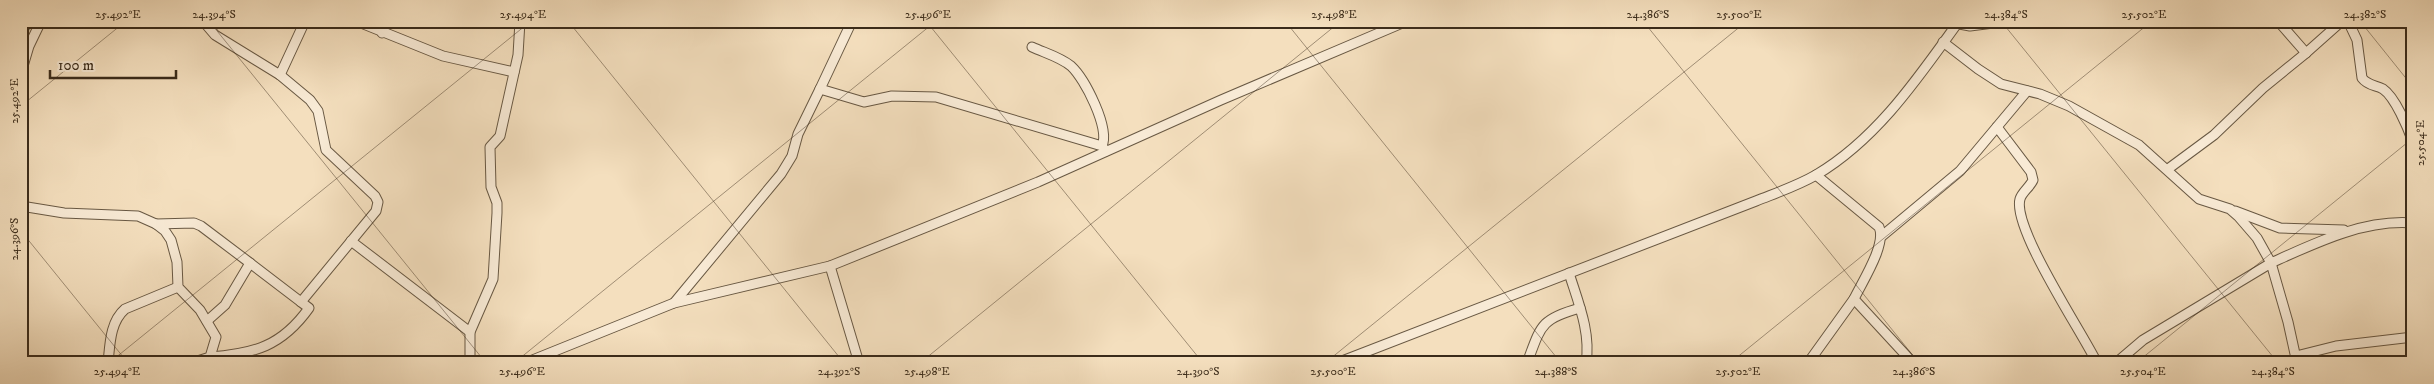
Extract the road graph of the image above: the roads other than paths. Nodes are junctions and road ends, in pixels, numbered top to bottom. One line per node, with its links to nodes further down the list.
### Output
1 (41, 21): 19 (street)
2 (203, 21): 20 (street)
3 (305, 21): 20 (street)
4 (356, 21): 14 (street)
5 (387, 21): 14 (street)
6 (520, 21): 18 (street)
7 (852, 21): 21 (street)
8 (1407, 21): 25 (street)
9 (2009, 21): 13 (street)
10 (2278, 21): 17 (street)
11 (2342, 21): 17 (street)
12 (2348, 21): 24 (street)
13 (1955, 22): 15 (street)
14 (382, 33): 18 (street)
15 (1943, 42): 22 (street); 27 (street)
16 (1032, 47): 25 (street)
17 (2306, 53): 26 (street)
18 (514, 72): 45 (street)
19 (21, 73)
20 (280, 75): 34 (street)
21 (820, 89): 25 (street); 42 (street)
22 (2028, 91): 23 (street); 26 (street)
23 (1997, 127): 33 (street); 60 (street)
24 (2413, 142)
25 (1104, 149): 37 (street)
26 (2168, 169): 29 (street)
27 (1816, 175): 33 (street); 38 (street)
28 (21, 206): 31 (street)
29 (2230, 209): 32 (street); 35 (street)
30 (2413, 223): 32 (street)
31 (156, 224): 36 (street); 39 (street)
32 (2349, 230): 35 (street)
33 (1882, 236): 40 (street)
34 (351, 241): 41 (street); 45 (street)
35 (2271, 262): 49 (street); 61 (street)
36 (250, 264): 41 (street); 44 (street)
37 (830, 266): 42 (street); 54 (street)
38 (1569, 273): 43 (street); 55 (street)
39 (178, 287): 44 (street); 50 (street)
40 (1854, 299): 58 (street); 59 (street)
41 (301, 302): 47 (street)
42 (674, 303): 53 (street)
43 (1580, 308): 56 (street); 57 (street)
44 (207, 320): 47 (street)
45 (470, 332): 52 (street)
46 (2413, 337): 49 (street)
47 (210, 357): 51 (street)
48 (2413, 357): 62 (street)
49 (2296, 359)
50 (108, 363)
51 (191, 363)
52 (470, 363)
53 (524, 363)
54 (859, 363)
55 (1337, 363)
56 (1527, 363)
57 (1586, 363)
58 (1808, 363)
59 (1913, 363)
60 (2097, 363)
61 (2116, 363)
62 (2410, 363)

